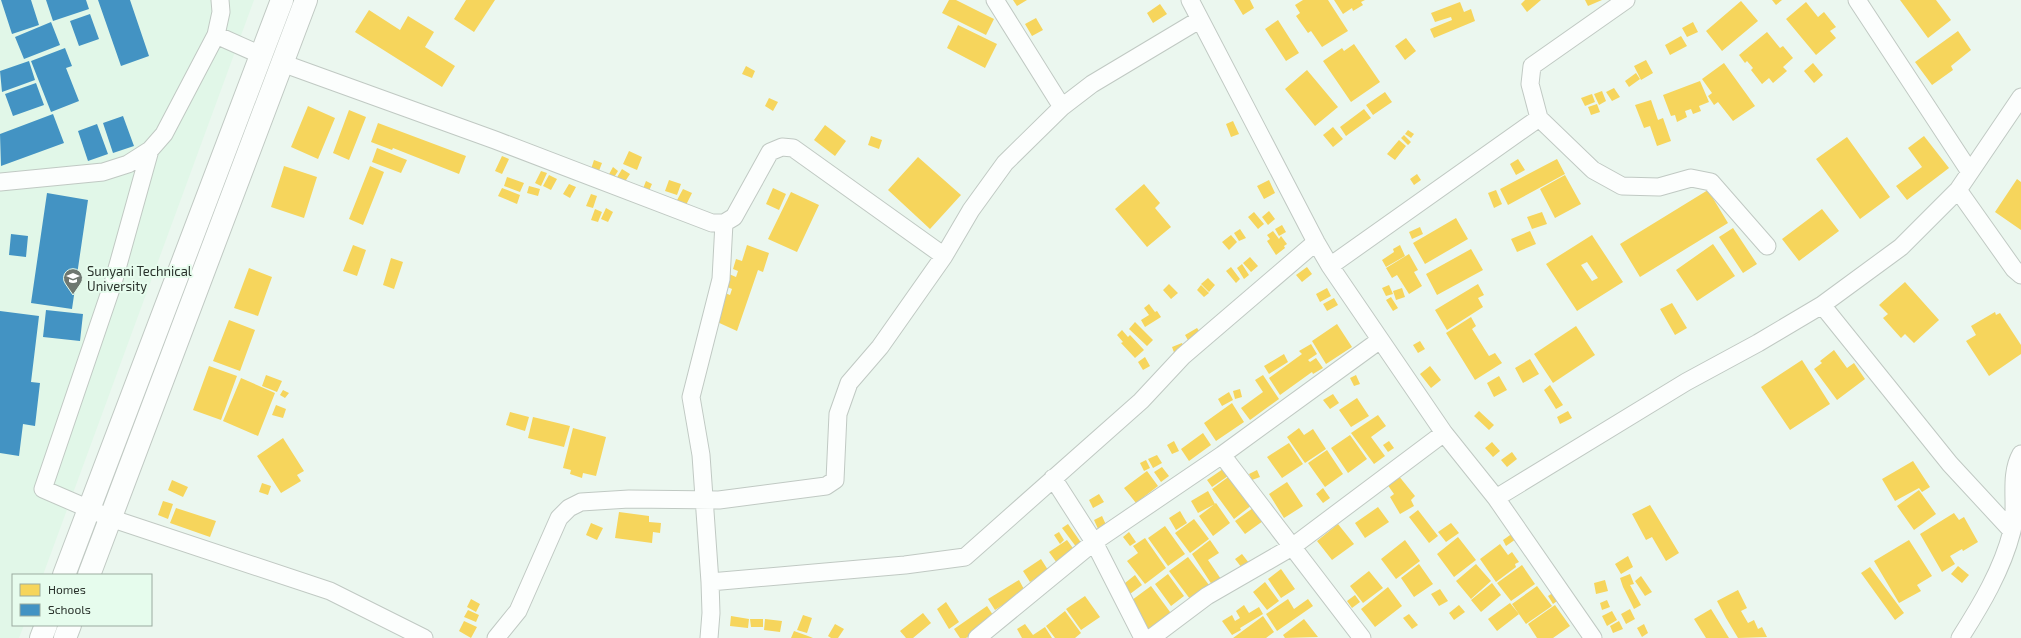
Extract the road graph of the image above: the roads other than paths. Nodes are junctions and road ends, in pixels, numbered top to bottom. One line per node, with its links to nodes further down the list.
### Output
1 (220, 0): 9 (street)
2 (282, 0): 10 (main road)
3 (306, 0): 11 (main road)
4 (995, 0): 13 (street)
5 (1190, 0): 8 (street)
6 (1857, 0): 16 (street)
7 (1620, 2): 14 (street)
8 (1199, 20): 13 (street); 20 (street)
9 (216, 35): 10 (street); 15 (street)
10 (261, 55): 33 (main road)
11 (282, 63): 19 (street); 34 (main road)
12 (2020, 100): 16 (street)
13 (1062, 107): 22 (street)
14 (1538, 118): 21 (street); 23 (street)
15 (150, 150): 17 (street); 33 (street)
16 (1970, 172): 18 (street)
17 (0, 182)
18 (1958, 190): 24 (street); 25 (street)
19 (724, 223): 22 (street); 32 (street)
20 (1316, 242): 23 (street); 30 (street)
21 (1767, 246)
22 (944, 256): 32 (street)
23 (1330, 266): 26 (street)
24 (2021, 275)
25 (1822, 305): 31 (street); 35 (street)
26 (1380, 340): 27 (street); 29 (street)
27 (1444, 433): 31 (street); 37 (street)
28 (2021, 454): 35 (street)
29 (1222, 455): 36 (street); 37 (street)
30 (1053, 478): 36 (street); 40 (street)
31 (1496, 498): 52 (street)
32 (705, 501): 40 (street); 47 (street)
33 (89, 508): 34 (street); 38 (main road)
34 (110, 518): 39 (main road); 46 (street)
35 (2012, 531): 53 (street)
36 (1094, 542): 49 (street); 50 (street)
37 (1292, 547): 43 (street); 51 (street)
38 (64, 574)
39 (89, 574)
40 (710, 582): 48 (street)
41 (46, 626): 44 (main road)
42 (70, 626): 45 (main road)
43 (1161, 635)
44 (41, 638)
45 (65, 638)
46 (424, 638)
47 (496, 638)
48 (709, 638)
49 (977, 638)
50 (1143, 638)
51 (1362, 638)
52 (1593, 638)
53 (1960, 638)

